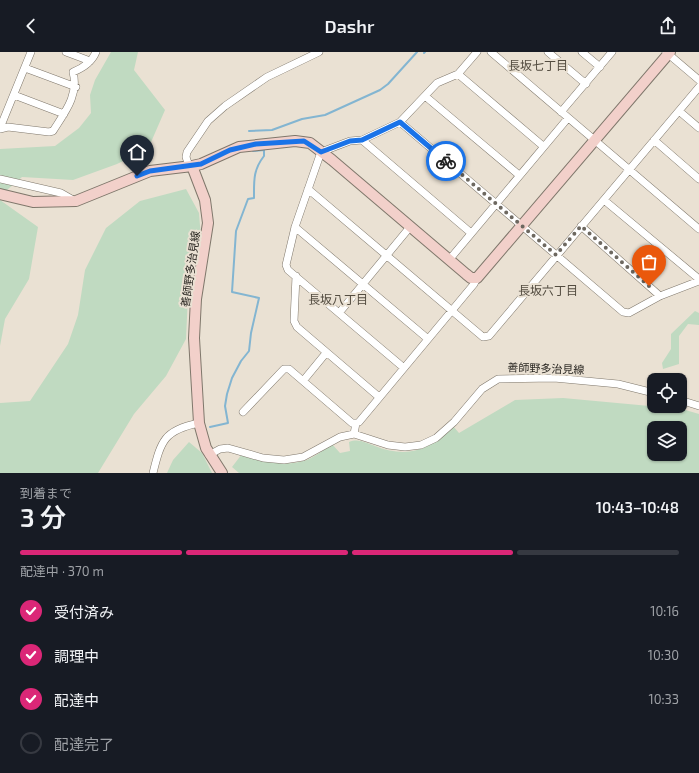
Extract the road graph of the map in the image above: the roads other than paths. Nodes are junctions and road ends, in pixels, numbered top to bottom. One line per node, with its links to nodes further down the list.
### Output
1 (31, 52): 13 (street)
2 (66, 52): 11 (street)
3 (96, 52): 11 (street)
4 (320, 52): 33 (street)
5 (477, 52): 14 (street)
6 (491, 52): 22 (street)
7 (548, 52): 16 (street)
8 (582, 52): 12 (street)
9 (612, 52): 12 (street)
10 (668, 53): 15 (street); 30 (street)
11 (90, 61): 17 (street)
12 (600, 67): 16 (street)
13 (25, 68): 17 (street); 19 (street)
14 (458, 74): 20 (street); 31 (street)
15 (699, 80)
16 (586, 84): 22 (street)
17 (76, 87): 23 (street)
18 (699, 87): 21 (street)
19 (14, 95): 23 (street); 27 (street)
20 (425, 96): 25 (street); 35 (street)
21 (679, 111): 26 (street); 29 (street)
22 (561, 112): 24 (street)
23 (64, 114): 27 (street)
24 (568, 118): 30 (street); 31 (street)
25 (400, 122): 28 (street); 42 (street)
26 (699, 128)
27 (0, 129)
28 (362, 140): 32 (street); 48 (street)
29 (654, 140): 34 (street); 37 (street)
30 (595, 141): 34 (street); 43 (street)
31 (544, 146): 35 (street)
32 (321, 152): 33 (street); 38 (street); 46 (street)
33 (190, 166): 41 (street); 68 (street, 善師野多治見線)
34 (629, 169): 40 (street); 47 (street)
35 (519, 175): 42 (street)
36 (0, 179): 41 (street)
37 (699, 179)
38 (308, 189): 45 (street); 49 (street)
39 (0, 194): 41 (street)
40 (604, 200): 44 (street); 54 (street)
41 (76, 201)
42 (495, 204): 43 (street); 48 (street)
43 (522, 226): 50 (street); 53 (street)
44 (581, 226): 50 (street); 56 (street)
45 (295, 227): 52 (street); 55 (street)
46 (410, 227): 49 (street); 51 (street)
47 (699, 229)
48 (471, 233): 51 (street)
49 (387, 255): 55 (street); 57 (street)
50 (556, 255): 56 (street); 57 (street)
51 (449, 260): 53 (street)
52 (296, 276): 58 (street); 60 (street)
53 (477, 278): 57 (street)
54 (699, 280): 56 (street)
55 (363, 283): 58 (street); 59 (street)
56 (660, 296)
57 (452, 309): 59 (street)
58 (339, 313): 61 (street)
59 (428, 339): 61 (street)
60 (326, 353): 62 (street); 64 (street)
61 (404, 368): 64 (street)
62 (303, 381): 67 (street); 69 (street)
63 (647, 391): 70 (street, 善師野多治見線)
64 (379, 397): 69 (street)
65 (687, 402): 66 (street)
66 (699, 406)
67 (243, 412)
68 (199, 423): 71 (street, 善師野多治見線); 72 (street)
69 (356, 423): 70 (street)
70 (354, 434): 71 (street)
71 (209, 455): 73 (street, 善師野多治見線)
72 (153, 473)
73 (222, 473)

